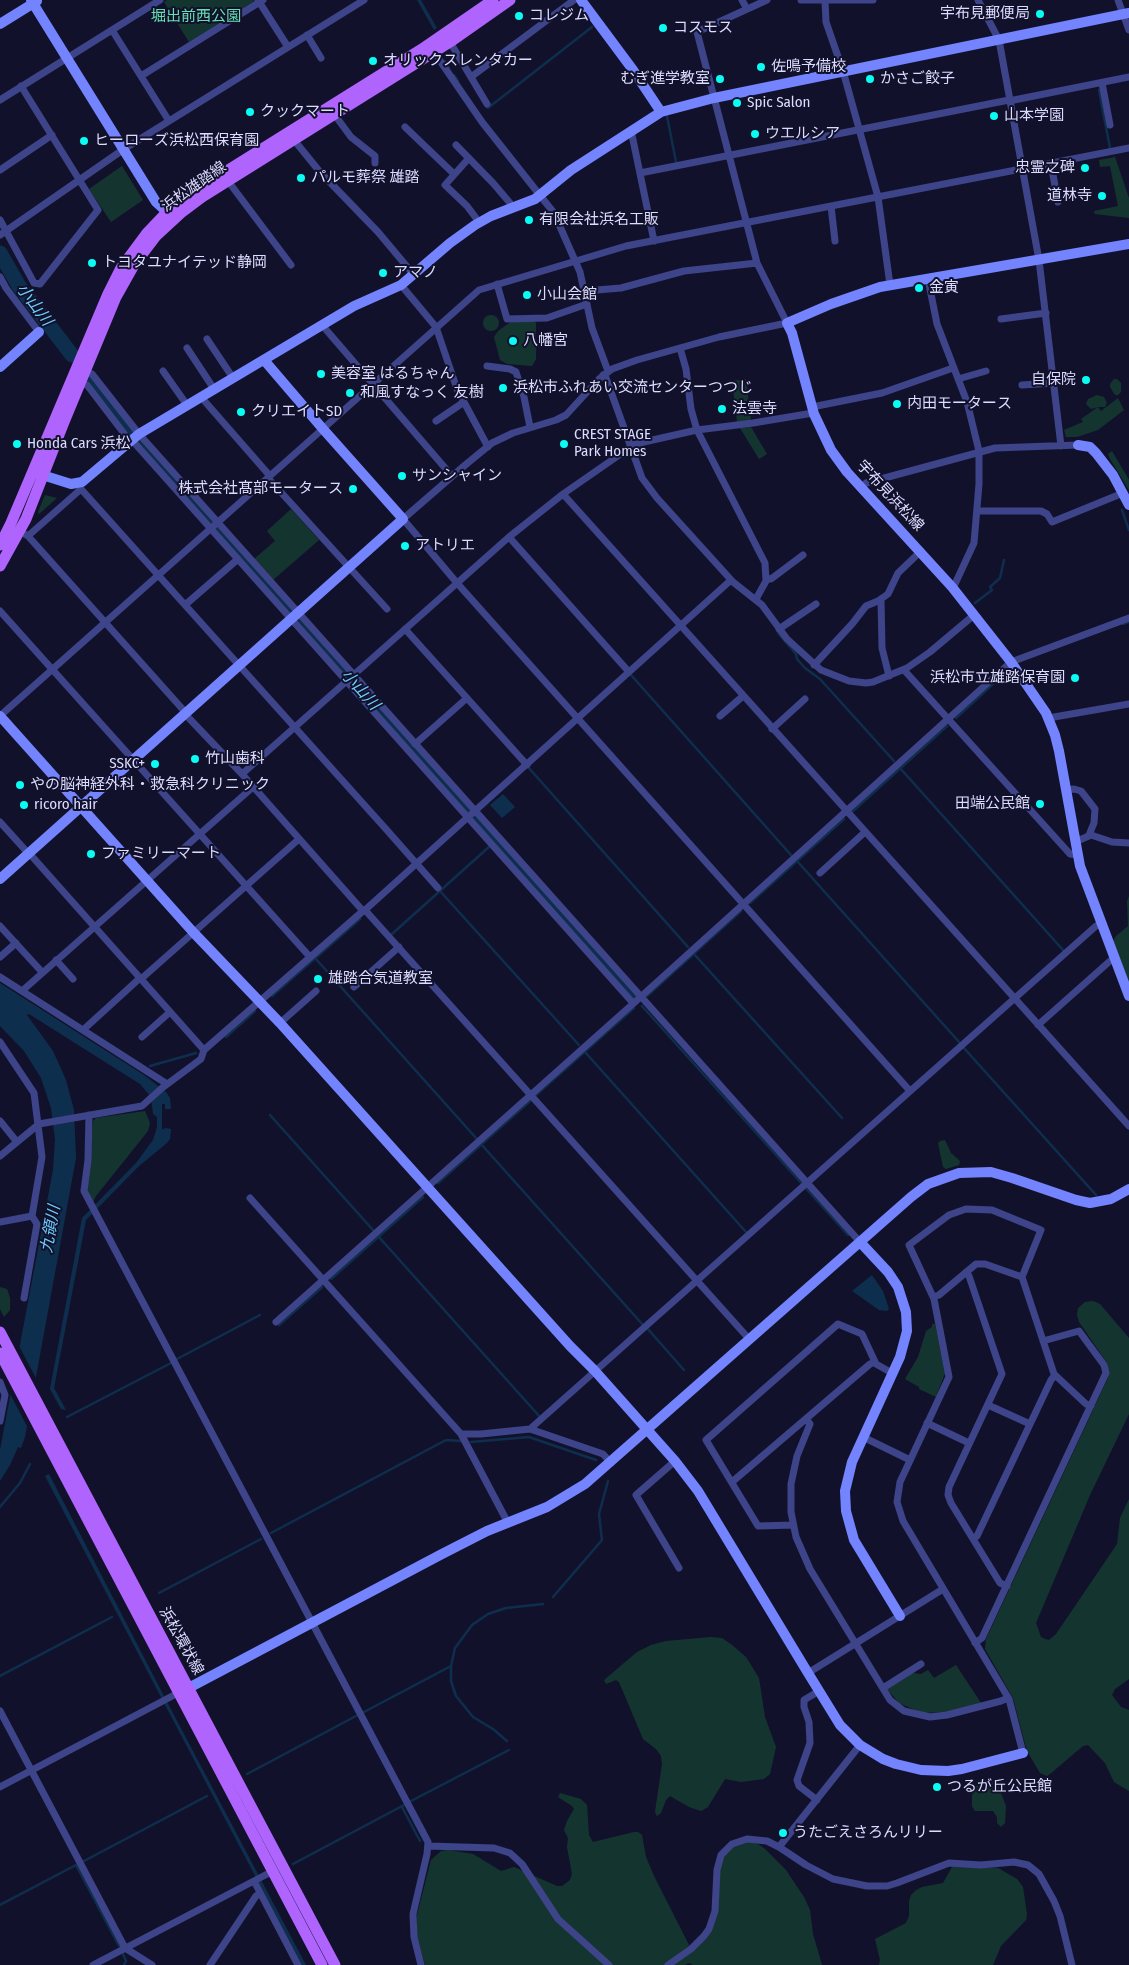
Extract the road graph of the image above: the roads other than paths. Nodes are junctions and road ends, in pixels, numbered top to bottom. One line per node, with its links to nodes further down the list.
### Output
1 (160, 0): 19 (street)
2 (364, 0): 21 (street)
3 (492, 0): 65 (main road, 浜松雄踏線)
4 (510, 0): 23 (main road, 浜松雄踏線)
5 (574, 0): 30 (street)
6 (581, 0): 38 (street)
7 (742, 0): 16 (street)
8 (767, 0): 16 (street)
9 (801, 0): 10 (street)
10 (825, 0): 11 (street); 28 (street)
11 (873, 0)
12 (978, 0): 22 (street)
13 (1118, 0): 17 (street)
14 (34, 1): 18 (street); 26 (street)
15 (260, 1): 24 (street); 29 (street)
16 (746, 9): 34 (street)
17 (1126, 14): 20 (street); 22 (street)
18 (0, 24)
19 (112, 30): 26 (street); 29 (street)
20 (1129, 30)
21 (307, 35): 24 (street); 27 (street)
22 (999, 40): 28 (street); 36 (street)
23 (450, 42): 25 (main road, 浜松雄踏線); 30 (street)
24 (288, 48): 40 (street)
25 (434, 52): 39 (main road, 浜松雄踏線); 60 (street)
26 (67, 58): 33 (street); 49 (street)
27 (321, 58)
28 (843, 71): 34 (street); 43 (street)
29 (141, 76): 40 (street)
30 (471, 77): 37 (street)
31 (1129, 78): 32 (street)
32 (1102, 83): 36 (street); 41 (street)
33 (22, 86): 35 (street); 45 (street)
34 (714, 98): 38 (street); 50 (street)
35 (0, 100)
36 (1009, 101): 43 (street); 54 (street)
37 (487, 104)
38 (660, 112): 44 (street)
39 (334, 114): 46 (main road, 浜松雄踏線); 52 (street)
40 (169, 122): 49 (street)
41 (1110, 125)
42 (405, 127): 57 (street)
43 (859, 130): 50 (street); 61 (street)
44 (630, 131): 56 (street); 60 (street)
45 (52, 135): 55 (street); 58 (street)
46 (294, 140): 59 (main road, 浜松雄踏線); 77 (street)
47 (456, 145): 51 (street)
48 (1129, 148): 53 (street)
49 (124, 149): 58 (street); 65 (street)
50 (729, 156): 56 (street); 68 (street)
51 (469, 158): 57 (street); 64 (street)
52 (376, 163)
53 (1051, 164): 54 (street); 62 (street)
54 (1022, 169): 61 (street); 74 (street)
55 (0, 170)
56 (640, 173): 70 (street)
57 (454, 174): 67 (street)
58 (80, 180): 69 (street); 69 (street)
59 (228, 181): 76 (street); 98 (main road, 浜松雄踏線)
60 (541, 195): 64 (street); 73 (street)
61 (878, 197): 63 (street); 82 (street)
62 (1058, 202)
63 (831, 206): 68 (street); 71 (street)
64 (512, 209): 67 (street)
65 (167, 212): 123 (main road, 浜松雄踏線)
66 (0, 220): 69 (street)
67 (479, 222): 77 (street)
68 (746, 223): 70 (street); 75 (street)
69 (3, 233)
70 (654, 241): 73 (street)
71 (834, 241)
72 (1129, 244): 74 (street)
73 (576, 260): 80 (street); 83 (street)
74 (1039, 260): 79 (street); 85 (street)
75 (757, 264): 83 (street); 87 (street)
76 (291, 265)
77 (414, 275): 81 (street)
78 (0, 277): 90 (street)
79 (928, 279): 82 (street); 97 (street)
80 (497, 284): 84 (street); 89 (street)
81 (402, 285): 88 (street); 89 (street)
82 (890, 285): 87 (street)
83 (584, 291): 84 (street)
84 (587, 304): 101 (street)
85 (1046, 313): 86 (street); 105 (street)
86 (1000, 319)
87 (787, 323): 93 (street); 112 (street, 宇布見浜松線)
88 (322, 325): 94 (street); 106 (street)
89 (436, 328): 106 (street); 110 (street)
90 (40, 332): 96 (street)
91 (207, 339): 102 (street)
92 (187, 348): 108 (street)
93 (680, 348): 101 (street); 116 (street)
94 (264, 360): 102 (street); 115 (street)
95 (487, 366): 114 (street)
96 (0, 367)
97 (953, 368): 103 (street); 112 (street)
98 (85, 371): 104 (main road, 浜松雄踏線); 117 (street)
99 (163, 371): 111 (street)
100 (986, 371): 103 (street)
101 (606, 373): 114 (street); 121 (street)
102 (233, 378): 108 (street)
103 (958, 379): 122 (street)
104 (81, 383): 117 (street); 123 (main road, 浜松雄踏線)
105 (1054, 383): 107 (street); 119 (street)
106 (373, 384): 115 (street); 124 (street)
107 (1022, 385)
108 (214, 389): 109 (street)
109 (201, 397): 111 (street); 125 (street)
110 (464, 402): 113 (street); 120 (street)
111 (187, 405): 117 (street)
112 (813, 410): 116 (street); 127 (street, 宇布見浜松線)
113 (436, 421)
114 (530, 427): 120 (street)
115 (322, 429): 125 (street); 132 (street)
116 (697, 430): 121 (street); 143 (street)
117 (134, 437): 126 (street); 133 (street)
118 (1078, 445): 119 (street); 128 (street)
119 (1061, 446): 122 (street)
120 (488, 447): 124 (street)
121 (631, 447): 129 (street); 144 (street)
122 (979, 451): 127 (street); 131 (street)
123 (38, 473): 126 (street); 134 (main road, 浜松雄踏線); 136 (main road, 浜松雄踏線)
124 (452, 476): 132 (street)
125 (269, 477): 133 (street); 141 (street)
126 (80, 486): 134 (street); 142 (street)
127 (861, 488): 137 (street, 宇布見浜松線)
128 (1123, 493): 130 (street); 131 (street)
129 (563, 494): 135 (street); 157 (street)
130 (1129, 505)
131 (977, 511): 146 (street)
132 (403, 519): 141 (street); 145 (street)
133 (214, 526): 139 (street); 142 (street); 154 (street)
134 (24, 534): 140 (main road, 浜松雄踏線); 156 (street)
135 (508, 537): 145 (street); 165 (street)
136 (0, 545)
137 (921, 551): 146 (street, 宇布見浜松線); 148 (street)
138 (803, 555): 143 (street)
139 (238, 559): 150 (street); 154 (street)
140 (0, 566)
141 (348, 568): 151 (street); 154 (street)
142 (159, 576): 150 (street); 156 (street)
143 (766, 578): 147 (street)
144 (732, 580): 147 (street); 157 (street)
145 (457, 583): 158 (street); 175 (street)
146 (952, 587): 153 (street, 宇布見浜松線)
147 (756, 599): 159 (street)
148 (881, 599): 162 (street); 166 (street)
149 (816, 604): 159 (street)
150 (186, 605): 161 (street)
151 (387, 608)
152 (0, 611): 163 (street)
153 (974, 615): 160 (street, 宇布見浜松線); 164 (street)
154 (295, 616): 161 (street); 167 (street); 167 (street)
155 (1129, 618): 160 (street)
156 (106, 622): 163 (street); 172 (street)
157 (681, 626): 165 (street); 168 (street)
158 (405, 629): 167 (street); 169 (street)
159 (780, 629): 162 (street)
160 (1011, 662): 176 (street); 177 (street, 宇布見浜松線)
161 (239, 665): 172 (street); 178 (street)
162 (814, 665): 166 (street)
163 (53, 669): 173 (street); 181 (street)
164 (904, 670): 166 (street); 176 (street)
165 (629, 672): 175 (street)
166 (889, 676)
167 (351, 679): 178 (street); 180 (street); 185 (street)
168 (743, 696): 174 (street); 179 (street)
169 (467, 698): 180 (street); 182 (street)
170 (806, 699): 179 (street)
171 (1129, 704): 177 (street)
172 (185, 713): 181 (street); 183 (street)
173 (0, 716): 187 (street)
174 (720, 716)
175 (578, 719): 182 (street); 206 (street)
176 (948, 719): 188 (street); 198 (street)
177 (1049, 720): 186 (street, 宇布見浜松線)
178 (295, 728): 183 (street); 199 (street)
179 (772, 729): 188 (street)
180 (415, 744): 185 (street)
181 (134, 759): 187 (street); 192 (street)
182 (527, 765): 189 (street)
183 (242, 774): 184 (street)
184 (253, 787): 192 (street); 194 (street)
185 (449, 790): 189 (street)
186 (1066, 790): 193 (street); 195 (street, 宇布見浜松線)
187 (81, 806): 197 (street); 202 (street)
188 (846, 812): 191 (street); 206 (street)
189 (471, 815): 199 (street); 205 (street)
190 (0, 822): 197 (street)
191 (865, 832): 200 (street); 227 (street)
192 (200, 834): 202 (street); 203 (street)
193 (1089, 835): 195 (street); 196 (street)
194 (299, 839): 203 (street); 207 (street)
195 (1075, 842): 198 (street, 宇布見浜松線)
196 (1129, 842)
197 (28, 853): 201 (street); 210 (street)
198 (1077, 855): 208 (street, 宇布見浜松線)
199 (416, 864): 204 (street); 207 (street)
200 (820, 873)
201 (0, 879)
202 (147, 880): 210 (street); 211 (street)
203 (246, 885): 211 (street); 215 (street)
204 (438, 888)
205 (546, 899): 226 (street); 229 (street)
206 (743, 904): 226 (street); 238 (street)
207 (364, 910): 213 (street); 215 (street)
208 (1101, 924): 216 (street, 宇布見浜松線); 227 (street)
209 (0, 926): 212 (street)
210 (94, 926): 217 (street); 221 (street)
211 (193, 932): 221 (street); 228 (street)
212 (16, 943): 214 (street); 218 (street)
213 (399, 948): 222 (street); 239 (street)
214 (0, 957)
215 (310, 957): 228 (street)
216 (1115, 959): 225 (street, 宇布見浜松線); 232 (street)
217 (56, 960): 218 (street); 220 (street)
218 (42, 972): 223 (street)
219 (0, 977): 223 (street)
220 (72, 979)
221 (140, 979): 230 (street); 233 (street)
222 (354, 987)
223 (22, 991): 233 (street)
224 (316, 991): 231 (street)
225 (1129, 995)
226 (640, 997): 229 (street); 246 (street)
227 (1014, 998): 232 (street); 238 (street)
228 (260, 1001): 231 (street); 236 (street)
229 (633, 1003): 239 (street)
230 (170, 1012): 234 (street); 236 (street)
231 (280, 1023): 247 (street)
232 (1038, 1025): 243 (street)
233 (83, 1030): 237 (street)
234 (142, 1037)
235 (0, 1042): 242 (street)
236 (204, 1050): 237 (street)
237 (164, 1086): 240 (street)
238 (910, 1091): 246 (street)
239 (530, 1095): 247 (street); 256 (street)
240 (89, 1116): 242 (street); 291 (street)
241 (0, 1121): 244 (street)
242 (39, 1124): 244 (street); 250 (street)
243 (1129, 1126)
244 (17, 1142): 245 (street)
245 (0, 1156)
246 (804, 1184): 252 (street); 256 (street)
247 (428, 1187): 255 (street); 265 (street)
248 (1129, 1189): 252 (street)
249 (250, 1198): 255 (street)
250 (32, 1216): 251 (street); 258 (street)
251 (0, 1222)
252 (860, 1242): 261 (street); 266 (street)
253 (966, 1272): 254 (street); 257 (street); 269 (street)
254 (1022, 1277): 257 (street); 262 (street)
255 (323, 1280): 259 (street); 277 (street)
256 (697, 1280): 261 (street); 265 (street)
257 (933, 1297): 273 (street)
258 (24, 1298)
259 (276, 1322)
260 (0, 1332): 296 (main road, 浜松環状線)
261 (750, 1340): 276 (street)
262 (1043, 1341): 267 (street); 270 (street)
263 (0, 1353): 299 (main road, 浜松環状線)
264 (875, 1362): 266 (street); 271 (street); 283 (street)
265 (595, 1371): 275 (street); 276 (street)
266 (892, 1373): 278 (street)
267 (1055, 1375): 270 (street); 274 (street)
268 (0, 1382): 272 (street)
269 (988, 1405): 274 (street); 279 (street)
270 (1091, 1406): 288 (street)
271 (806, 1419): 283 (street); 285 (street)
272 (0, 1421)
273 (927, 1423): 279 (street); 280 (street)
274 (1030, 1424): 286 (street)
275 (530, 1429): 277 (street); 282 (street)
276 (647, 1431): 281 (street); 282 (street)
277 (461, 1434): 284 (street)
278 (863, 1437): 280 (street); 290 (street)
279 (970, 1443): 286 (street)
280 (910, 1460): 289 (street)
281 (674, 1462): 287 (street); 295 (street)
282 (611, 1463): 284 (street)
283 (732, 1482): 285 (street)
284 (508, 1523): 291 (street)
285 (793, 1525): 292 (street)
286 (973, 1539): 288 (street)
287 (679, 1568)
288 (1007, 1586): 293 (street)
289 (943, 1589): 290 (street); 293 (street)
290 (900, 1616): 292 (street)
291 (312, 1622): 296 (street); 307 (street)
292 (855, 1643): 295 (street); 297 (street)
293 (975, 1643): 300 (street)
294 (921, 1664): 297 (street)
295 (808, 1673): 298 (street)
296 (189, 1687): 299 (street); 318 (main road, 浜松環状線)
297 (882, 1688): 300 (street)
298 (819, 1690): 302 (street); 306 (street)
299 (169, 1698): 304 (street); 309 (main road, 浜松環状線)
300 (1008, 1698): 303 (street)
301 (0, 1711): 304 (street)
302 (860, 1745): 303 (street); 306 (street)
303 (1023, 1753)
304 (32, 1771): 305 (street); 312 (street)
305 (0, 1787)
306 (817, 1800): 308 (street)
307 (428, 1846): 319 (street); 320 (street)
308 (780, 1847): 321 (street); 322 (street)
309 (268, 1873): 310 (street); 317 (main road, 浜松環状線)
310 (254, 1880): 311 (street); 312 (street)
311 (260, 1893): 315 (street); 316 (street)
312 (125, 1948): 313 (street); 314 (street)
313 (93, 1965)
314 (152, 1965)
315 (210, 1965)
316 (298, 1965)
317 (322, 1965)
318 (335, 1965)
319 (421, 1965)
320 (609, 1965)
321 (668, 1965)
322 (1072, 1965)

